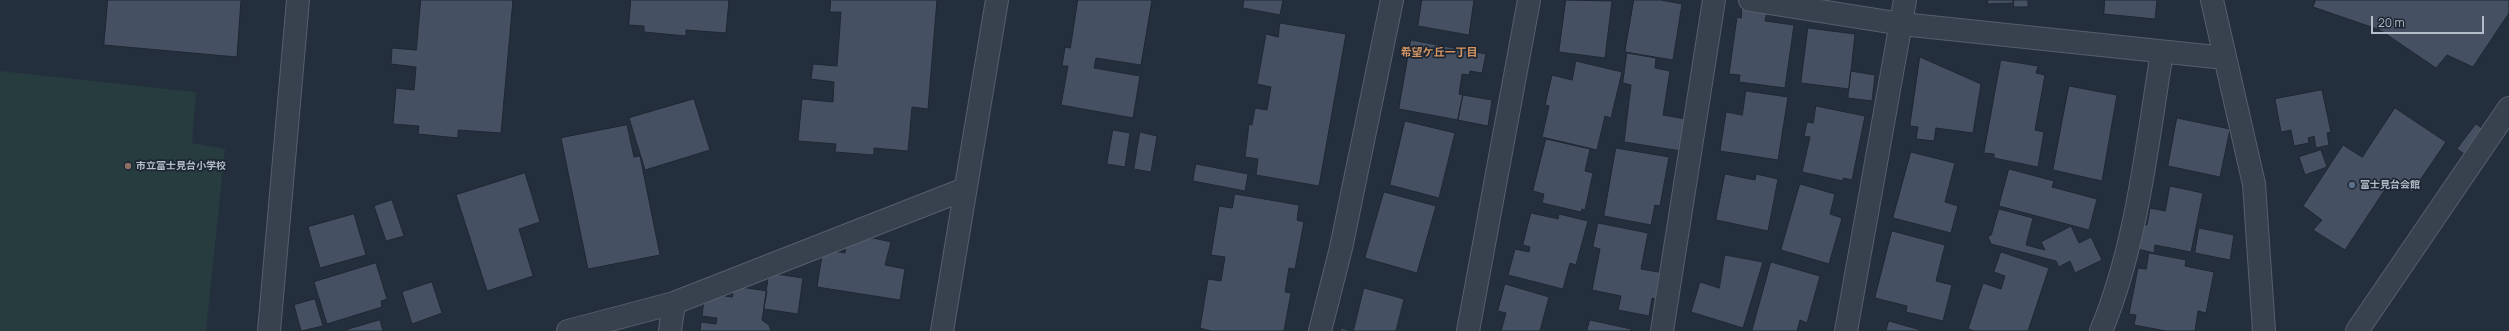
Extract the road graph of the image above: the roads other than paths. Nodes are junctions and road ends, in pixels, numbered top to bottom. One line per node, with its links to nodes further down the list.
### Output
1 (298, 0): 15 (street)
2 (997, 0): 13 (street)
3 (1392, 0): 19 (street)
4 (1529, 0): 20 (street)
5 (1714, 0): 21 (street)
6 (1750, 0): 9 (street)
7 (1906, 0): 9 (street)
8 (2212, 0): 11 (street)
9 (1902, 24): 10 (street); 22 (street)
10 (2162, 52): 11 (street); 23 (street)
11 (2225, 58): 24 (street)
12 (2509, 108): 25 (street)
13 (965, 189): 14 (street); 18 (street)
14 (674, 303): 16 (street); 17 (street)
15 (269, 331)
16 (568, 331)
17 (670, 331)
18 (942, 331)
19 (1320, 331)
20 (1468, 331)
21 (1662, 331)
22 (1846, 331)
23 (2101, 331)
24 (2264, 331)
25 (2357, 331)

